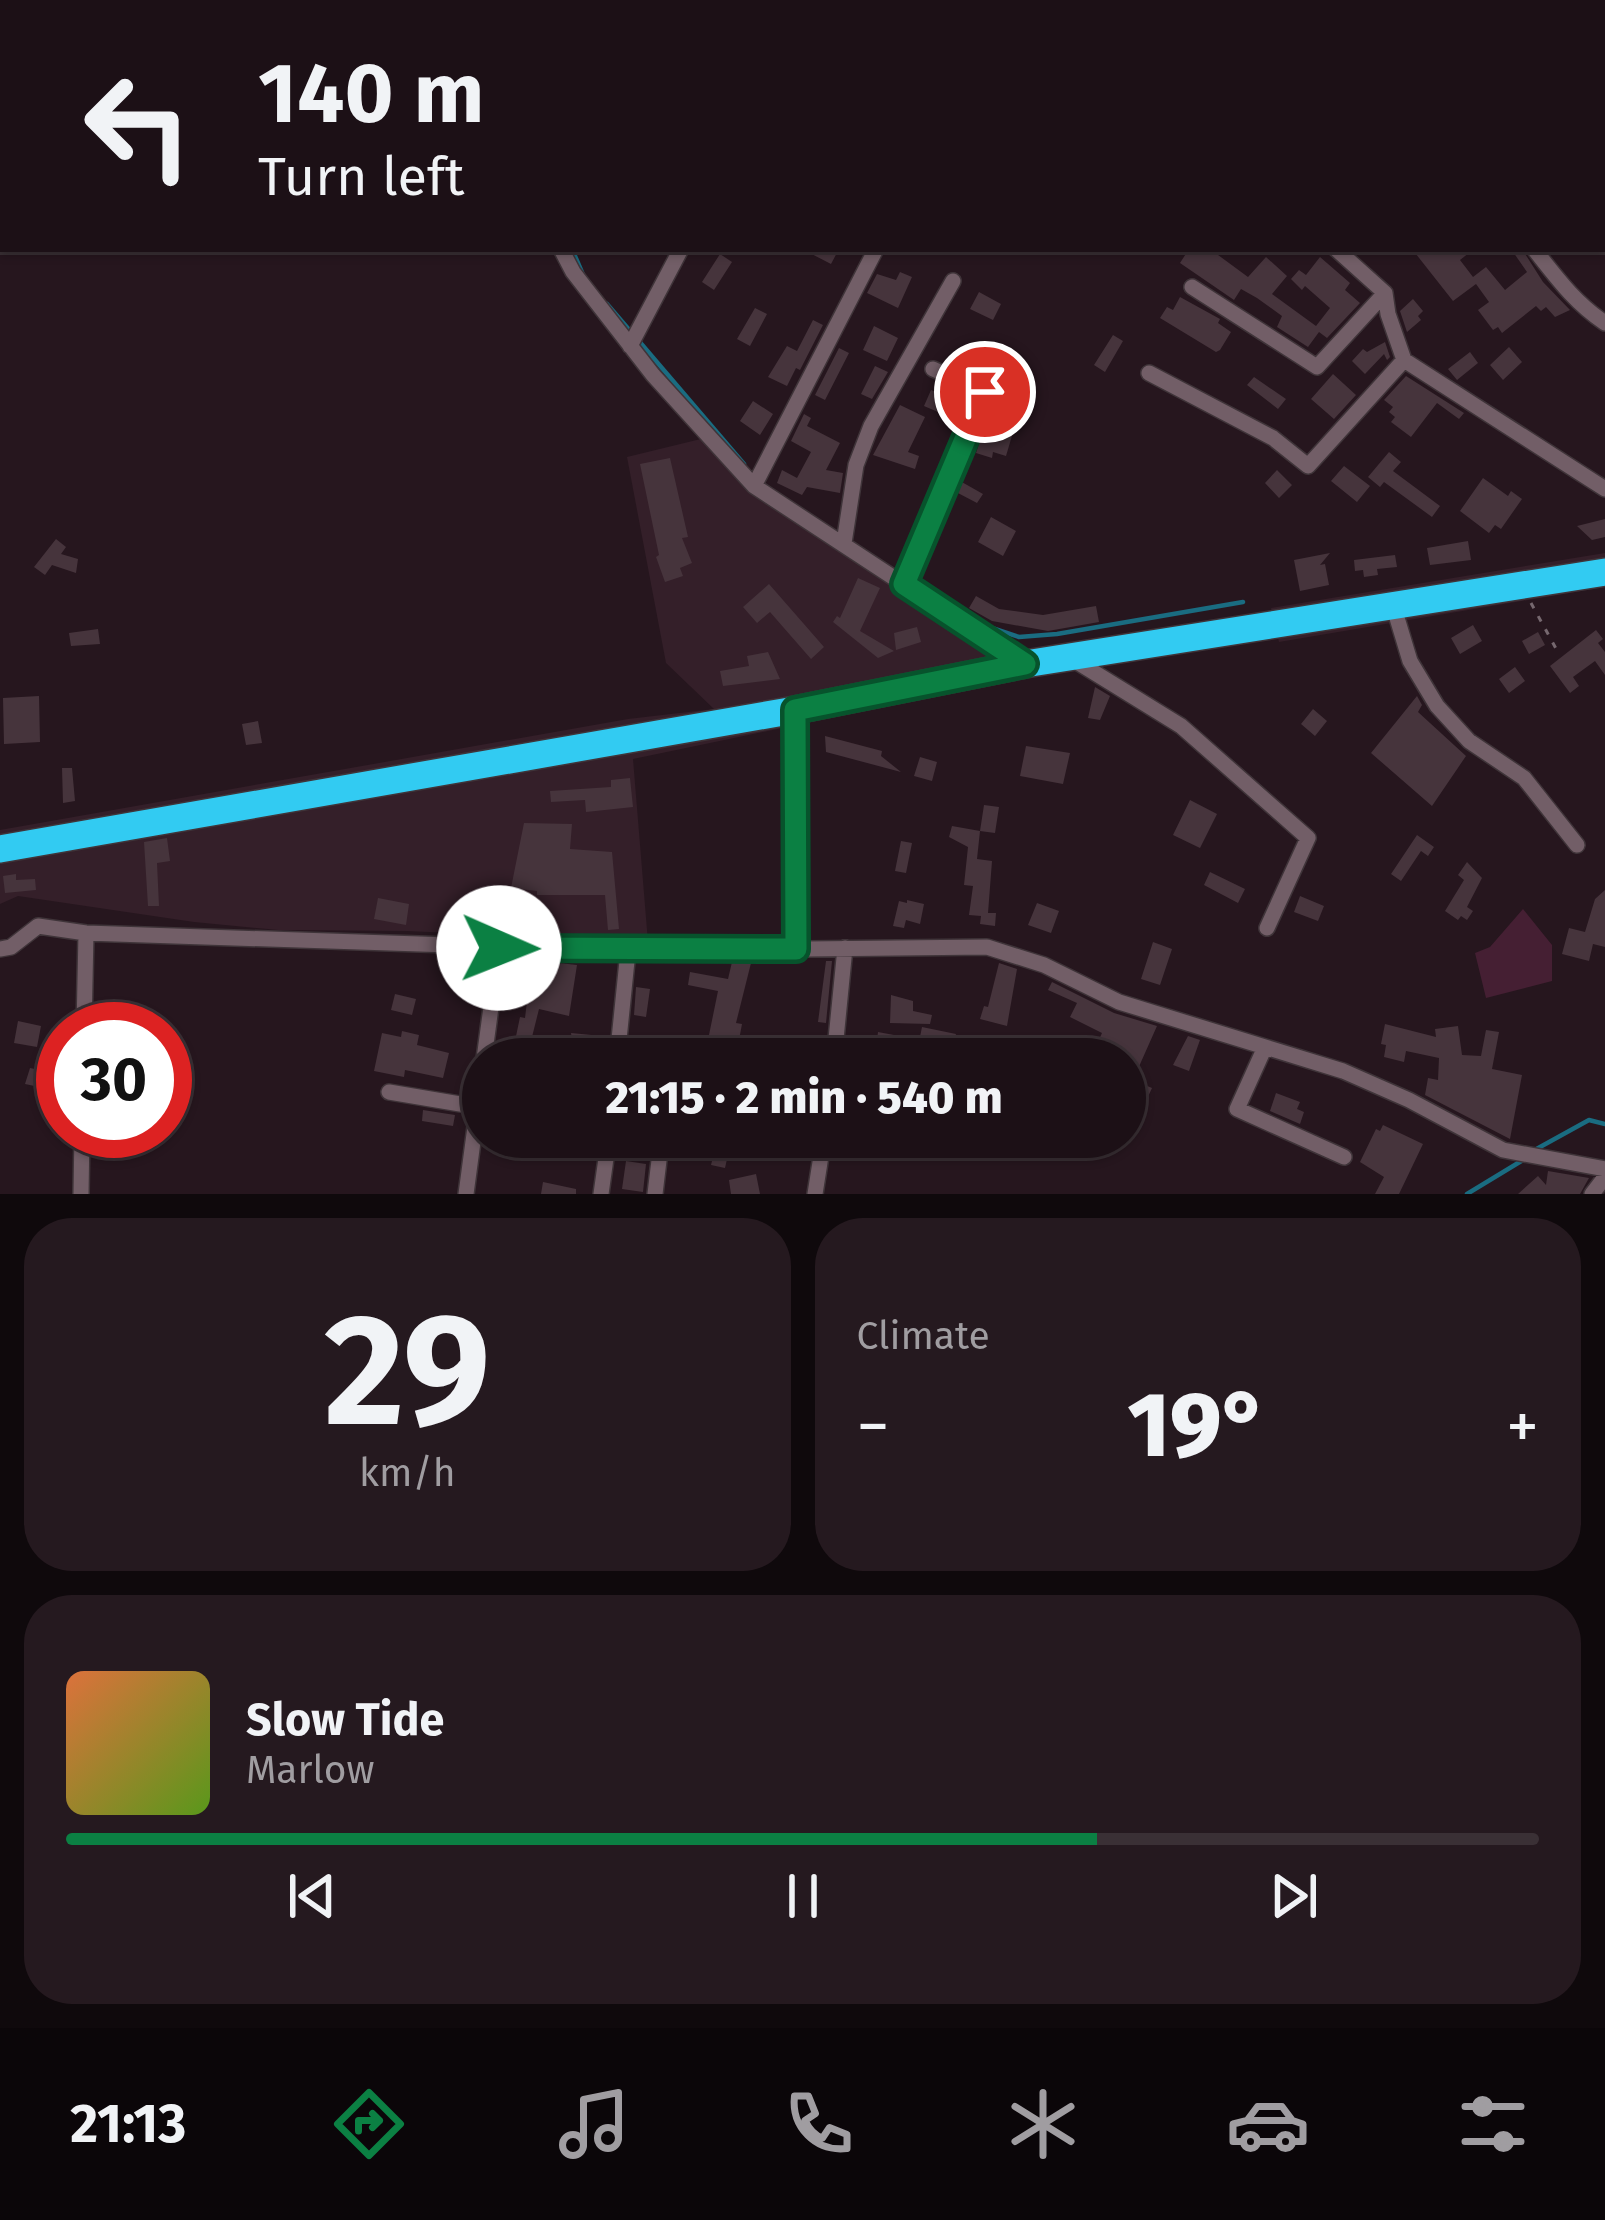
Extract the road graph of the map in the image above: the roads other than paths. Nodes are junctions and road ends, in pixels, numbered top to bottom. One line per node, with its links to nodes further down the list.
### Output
1 (563, 252): 10 (street)
2 (679, 252): 10 (street)
3 (874, 252): 14 (street)
4 (1339, 252): 8 (street)
5 (1536, 252): 9 (street)
6 (952, 281): 16 (street)
7 (1192, 287): 8 (street)
8 (1385, 293): 11 (street)
9 (1605, 323)
10 (630, 346): 14 (street)
11 (1404, 360): 13 (street); 15 (street)
12 (933, 369): 18 (street)
13 (1149, 373)
14 (754, 486): 16 (street)
15 (1605, 489)
16 (844, 543): 18 (street)
17 (1605, 572): 19 (highway)
18 (904, 584): 21 (street)
19 (1394, 608): 20 (highway); 23 (street)
20 (1071, 659): 21 (highway); 25 (street)
21 (1025, 664): 22 (highway)
22 (795, 710): 24 (highway); 30 (street)
23 (1577, 844)
24 (0, 849)
25 (1267, 928)
26 (86, 933): 27 (street); 29 (street); 32 (street)
27 (499, 948): 31 (street); 33 (street)
28 (845, 948): 30 (street); 35 (street); 36 (street)
29 (0, 949)
30 (796, 949): 31 (street)
31 (628, 951): 34 (street)
32 (85, 1002)
33 (486, 1038)
34 (619, 1038)
35 (836, 1038)
36 (1265, 1047): 39 (street); 45 (street)
37 (389, 1092): 38 (street)
38 (462, 1104)
39 (1344, 1156)
40 (82, 1158): 46 (street)
41 (471, 1158): 47 (street)
42 (606, 1158): 48 (street)
43 (660, 1158): 49 (street)
44 (821, 1158): 50 (street)
45 (1605, 1173): 51 (street)
46 (81, 1194)
47 (466, 1194)
48 (601, 1194)
49 (655, 1194)
50 (815, 1194)
51 (1592, 1194)

